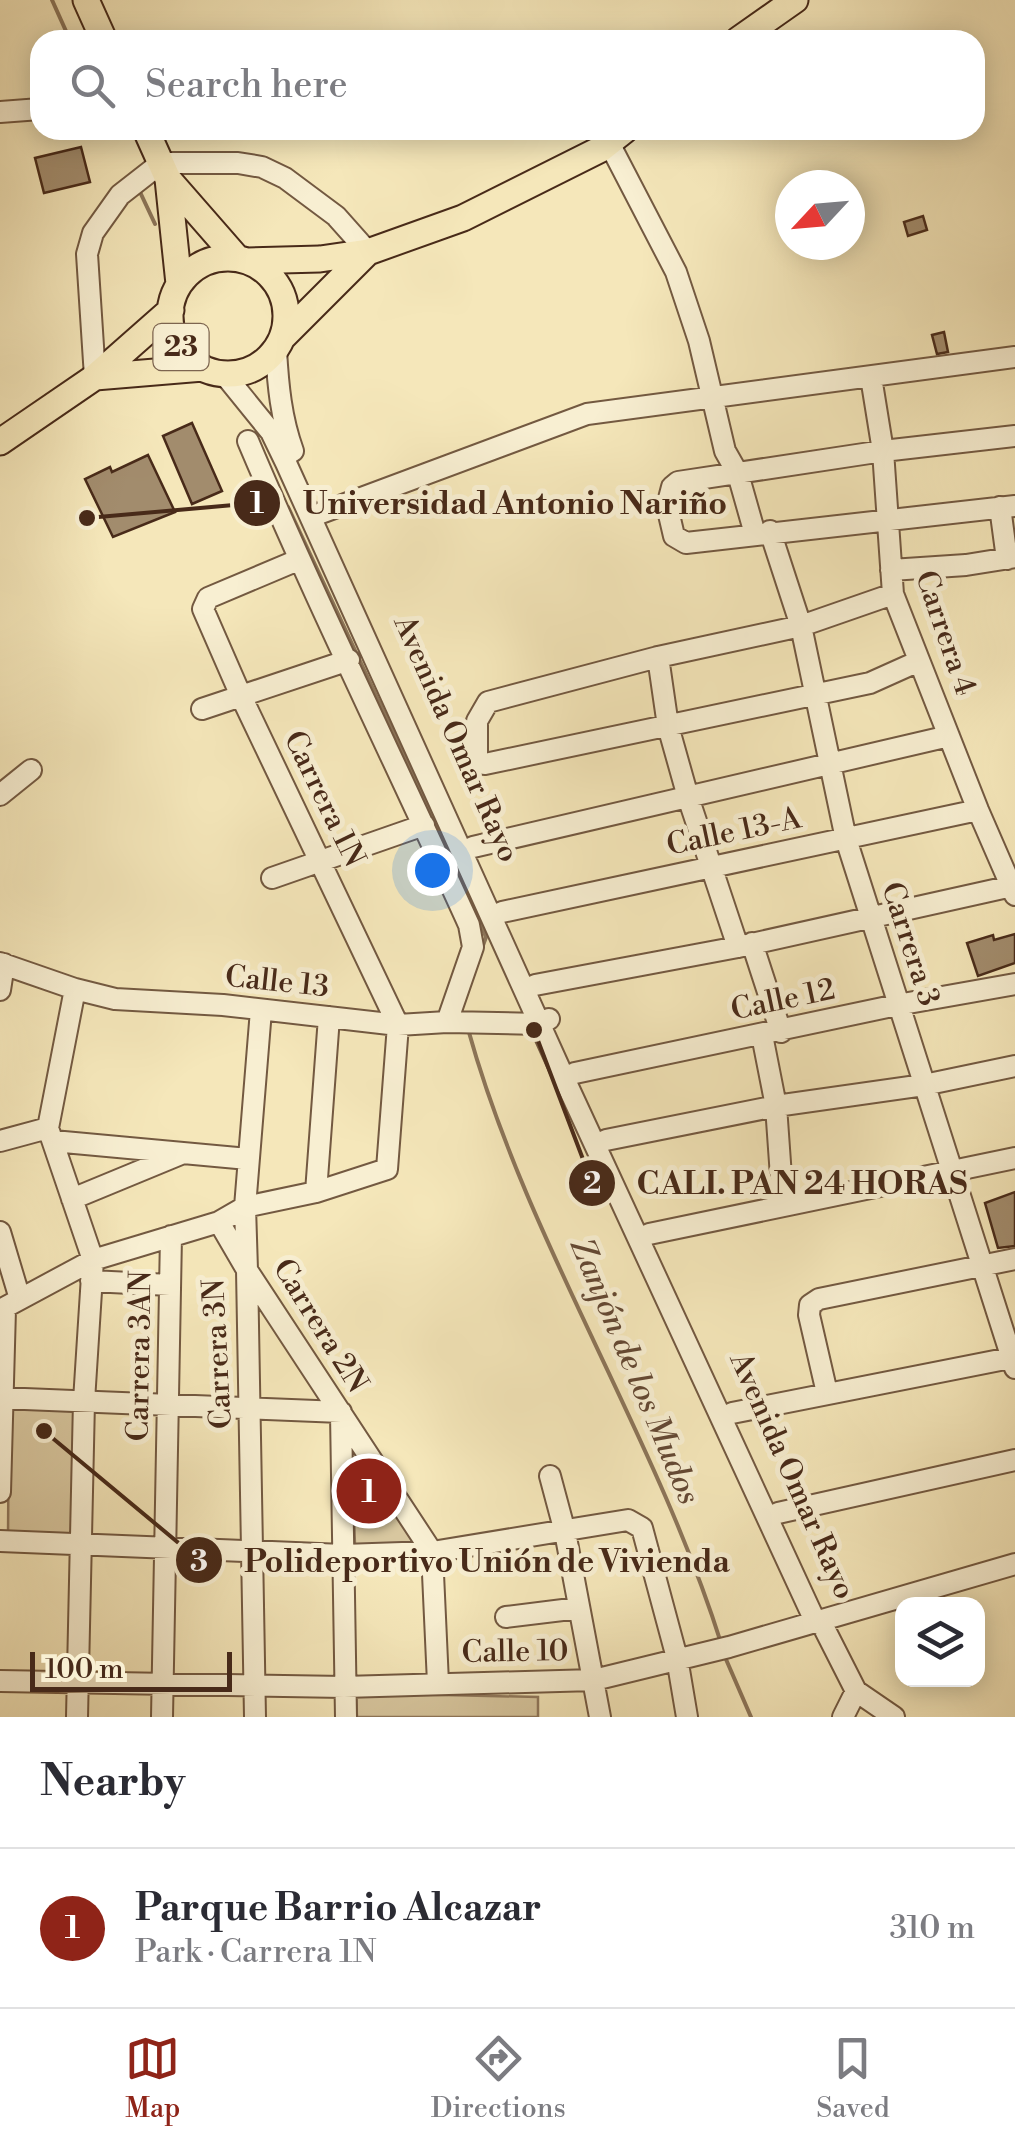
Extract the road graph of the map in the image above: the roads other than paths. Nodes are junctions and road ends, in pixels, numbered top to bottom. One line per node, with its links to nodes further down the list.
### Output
1 (86, 0): 3 (main road)
2 (795, 0): 4 (main road)
3 (100, 30)
4 (752, 30)
5 (30, 109): 6 (street)
6 (0, 112)
7 (147, 140): 10 (main road)
8 (609, 140): 11 (main road, 23)
9 (619, 140): 20 (street, Carrera 3)
10 (164, 170): 11 (street); 12 (main road); 13 (main road); 18 (street)
11 (368, 252): 12 (main road, 23); 15 (main road, 23)
12 (243, 260): 13 (main road, 23); 15 (main road)
13 (180, 284): 14 (main road, 23)
14 (171, 310): 17 (main road, 23); 18 (main road, 23)
15 (279, 343): 17 (main road, 23); 27 (street, Avenida Omar Rayo)
16 (1015, 358): 19 (street)
17 (213, 371): 18 (main road, 23); 66 (street, Avenida Omar Rayo)
18 (94, 377): 23 (main road, 23)
19 (871, 377): 20 (street); 24 (street, Carrera 4)
20 (712, 398): 25 (street, Carrera 3); 27 (street)
21 (1015, 436): 24 (street)
22 (248, 441): 31 (street)
23 (0, 442)
24 (883, 450): 25 (street); 28 (street, Carrera 4)
25 (738, 474): 29 (street, Carrera 3); 29 (street)
26 (1007, 507): 28 (street); 30 (street)
27 (320, 513): 50 (street, Avenida Omar Rayo)
28 (888, 521): 29 (street); 32 (street, Carrera 4)
29 (762, 532): 34 (street, Carrera 3)
30 (1011, 558): 32 (street)
31 (298, 560): 36 (street); 39 (street, Carrera 1N)
32 (891, 570): 33 (street, Carrera 4)
33 (893, 594): 34 (street); 37 (street, Carrera 4)
34 (800, 626): 35 (street); 38 (street, Carrera 3)
35 (658, 657): 41 (street); 41 (street)
36 (349, 660): 39 (street); 48 (street)
37 (919, 661): 38 (street); 42 (street, Carrera 4)
38 (814, 695): 41 (street); 43 (street, Carrera 3)
39 (240, 696): 40 (street); 51 (street, Carrera 1N)
40 (202, 709)
41 (668, 726): 46 (street)
42 (949, 736): 43 (street); 47 (street, Carrera 4)
43 (830, 764): 46 (street); 49 (street, Carrera 3)
44 (31, 770): 45 (street)
45 (0, 796)
46 (688, 797): 50 (street); 52 (street)
47 (978, 810): 49 (street, Calle 13-A); 54 (street, Carrera 4)
48 (424, 825): 51 (street); 67 (street)
49 (846, 839): 52 (street, Calle 13-A); 56 (street, Carrera 3)
50 (473, 847): 55 (street, Avenida Omar Rayo)
51 (320, 859): 53 (street); 68 (street, Carrera 1N)
52 (711, 867): 55 (street, Calle 13-A); 57 (street)
53 (272, 878)
54 (1013, 891): 56 (street)
55 (502, 912): 60 (street, Avenida Omar Rayo)
56 (870, 917): 57 (street); 63 (street, Carrera 3)
57 (745, 945): 60 (street); 69 (street)
58 (2, 963): 61 (street, Calle 13); 62 (street)
59 (1015, 984): 63 (street, Calle 12)
60 (536, 986): 66 (street, Avenida Omar Rayo)
61 (75, 989): 64 (street, Calle 13); 74 (street)
62 (0, 990)
63 (897, 1005): 69 (street, Calle 12); 72 (street, Carrera 3)
64 (261, 1010): 65 (street, Calle 13); 79 (street)
65 (329, 1018): 68 (street, Calle 13); 81 (street)
66 (545, 1021): 67 (street, Calle 13); 71 (street, Avenida Omar Rayo)
67 (462, 1023): 68 (street, Calle 13)
68 (398, 1026): 81 (street)
69 (772, 1034): 71 (street, Calle 12); 73 (street)
70 (1015, 1066): 72 (street)
71 (570, 1075): 75 (street, Avenida Omar Rayo); 117 (street, Avenida Omar Rayo)
72 (924, 1084): 73 (street); 80 (street, Carrera 3)
73 (776, 1106): 75 (street); 83 (street)
74 (51, 1134): 76 (street); 77 (street); 82 (street)
75 (606, 1140): 87 (street, Avenida Omar Rayo)
76 (0, 1141)
77 (184, 1153): 79 (street); 82 (street)
78 (1015, 1158): 80 (street)
79 (248, 1160): 84 (street)
80 (952, 1171): 83 (street); 90 (street, Carrera 3)
81 (316, 1192): 84 (street)
82 (72, 1199): 92 (street)
83 (783, 1205): 87 (street)
84 (245, 1207): 85 (street); 91 (street, Carrera 2N)
85 (219, 1222): 88 (street); 91 (street, Carrera 3N)
86 (0, 1232): 94 (street)
87 (650, 1234): 102 (street, Avenida Omar Rayo)
88 (171, 1236): 92 (street); 93 (street, Carrera 3AN)
89 (1015, 1259): 90 (street)
90 (983, 1265): 95 (street, Carrera 3); 96 (street)
91 (248, 1270): 100 (street, Carrera 3N); 101 (street, Carrera 2N)
92 (92, 1271): 93 (street); 94 (street); 98 (street)
93 (170, 1285): 99 (street, Carrera 3AN)
94 (9, 1306): 97 (street)
95 (1014, 1361): 96 (street)
96 (827, 1393): 102 (street)
97 (1, 1398): 98 (street); 105 (street)
98 (84, 1401): 99 (street); 109 (street)
99 (169, 1405): 100 (street); 110 (street, Carrera 3AN)
100 (252, 1408): 101 (street); 111 (street, Carrera 3N)
101 (342, 1412): 112 (street); 113 (street, Carrera 2N)
102 (732, 1413): 106 (street, Avenida Omar Rayo)
103 (1015, 1460): 106 (street)
104 (550, 1476): 107 (street)
105 (0, 1492)
106 (778, 1514): 117 (street, Avenida Omar Rayo)
107 (565, 1532): 112 (street); 115 (street); 118 (street)
108 (0, 1541): 109 (street)
109 (82, 1544): 110 (street); 121 (street)
110 (168, 1548): 111 (street); 123 (street, Carrera 3AN)
111 (254, 1551): 113 (street); 124 (street, Carrera 3N)
112 (432, 1552): 113 (street); 122 (street)
113 (343, 1554): 125 (street, Carrera 2N)
114 (1015, 1564): 117 (street, Calle 10)
115 (580, 1608): 116 (street); 120 (street)
116 (506, 1617)
117 (821, 1622): 118 (street, Calle 10); 126 (street)
118 (677, 1658): 120 (street, Calle 10); 132 (street)
119 (0, 1680): 121 (street, Calle 10)
120 (594, 1680): 122 (street, Calle 10); 131 (street)
121 (78, 1682): 123 (street, Calle 10); 127 (street)
122 (438, 1684): 125 (street, Calle 10)
123 (162, 1685): 124 (street, Calle 10); 128 (street, Carrera 3AN)
124 (255, 1686): 125 (street, Calle 10); 129 (street, Carrera 3N)
125 (344, 1688): 130 (street, Carrera 2N)
126 (856, 1690): 133 (street); 134 (street)
127 (78, 1717)
128 (162, 1717)
129 (255, 1717)
130 (346, 1717)
131 (600, 1717)
132 (687, 1717)
133 (844, 1717)
134 (894, 1717)

